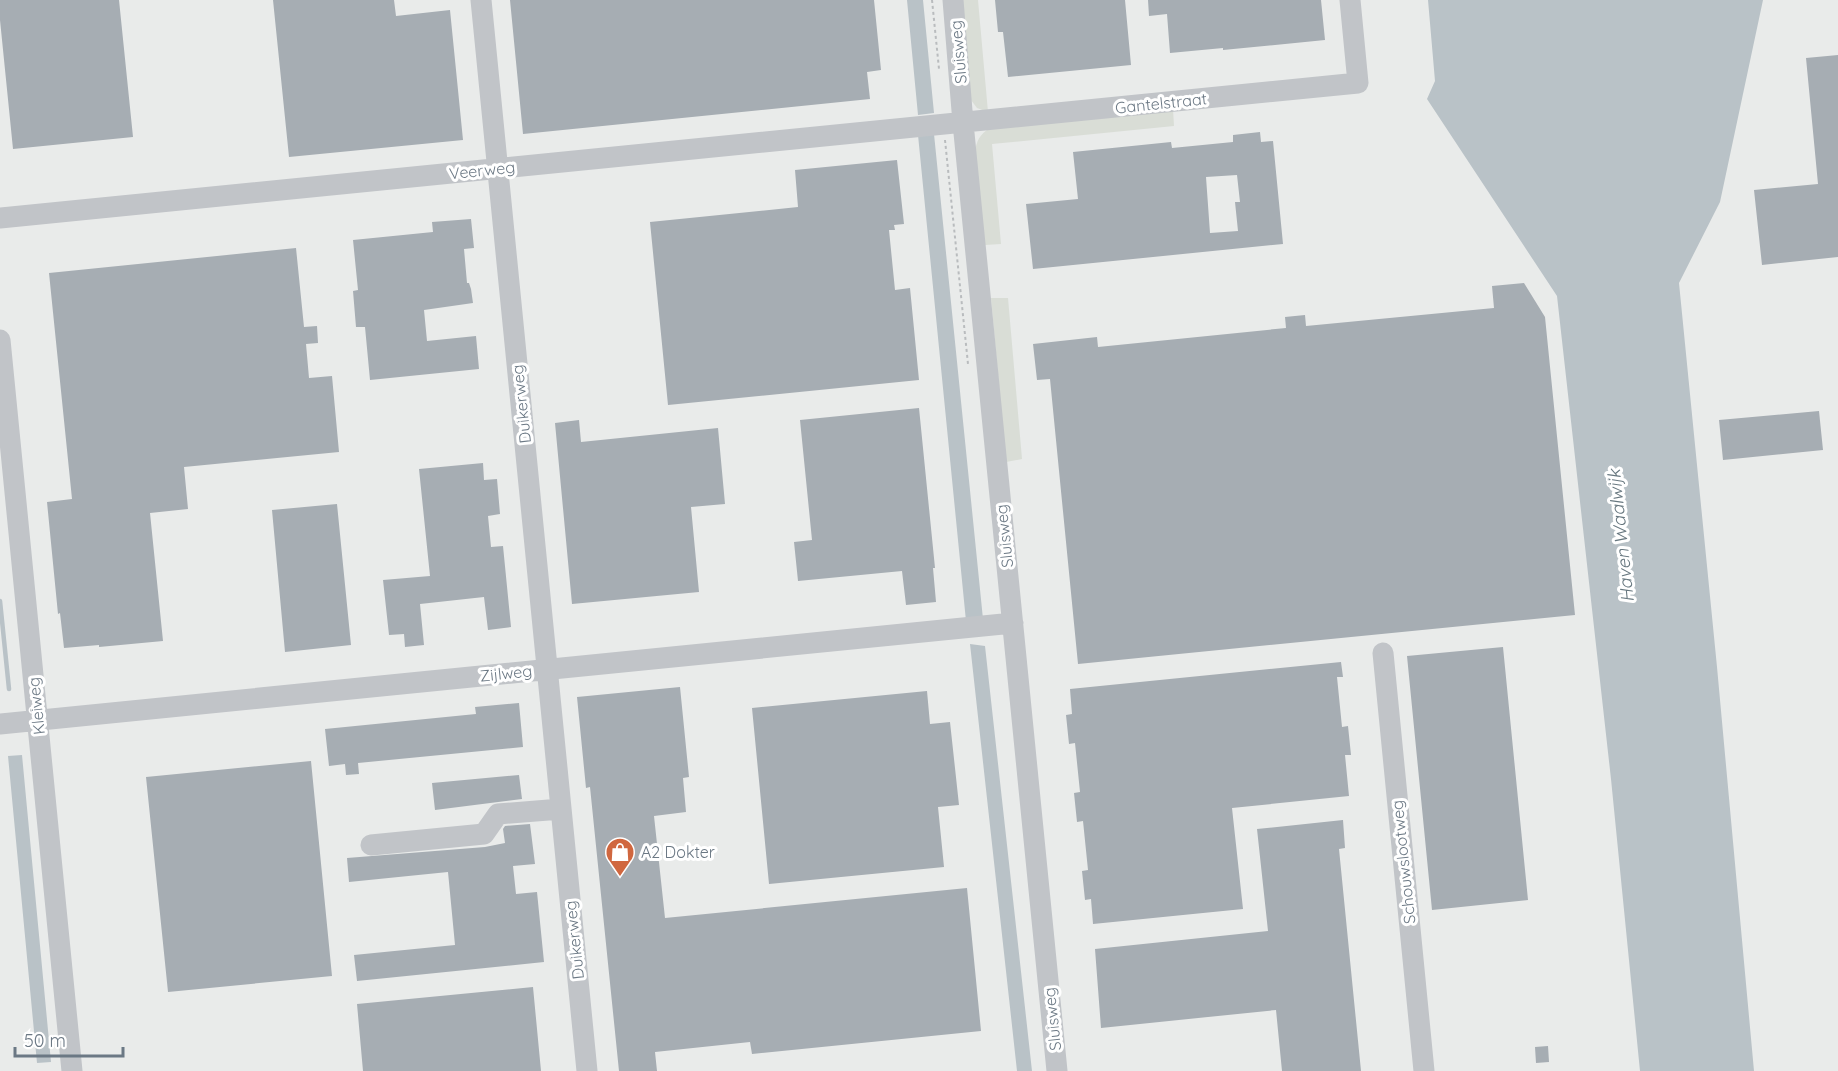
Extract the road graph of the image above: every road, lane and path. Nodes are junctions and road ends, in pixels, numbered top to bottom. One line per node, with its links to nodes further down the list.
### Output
1 (481, 0): 5 (street, Duikerweg)
2 (953, 0): 4 (street, Sluisweg)
3 (1350, 0): 4 (street, Gantelstraat)
4 (963, 123): 5 (street, Veerweg); 8 (street, Sluisweg)
5 (498, 168): 6 (street, Veerweg); 10 (street, Duikerweg)
6 (0, 218)
7 (0, 340): 11 (street, Kleiweg)
8 (1012, 623): 10 (street, Zijlweg); 17 (street, Sluisweg)
9 (1383, 652): 18 (street, Schouwslootweg)
10 (547, 669): 11 (street, Zijlweg); 13 (street, Duikerweg)
11 (38, 720): 12 (street, Zijlweg); 15 (street, Kleiweg)
12 (0, 724)
13 (561, 808): 14 (street); 16 (street, Duikerweg)
14 (371, 845)
15 (72, 1071)
16 (587, 1071)
17 (1058, 1071)
18 (1424, 1071)

